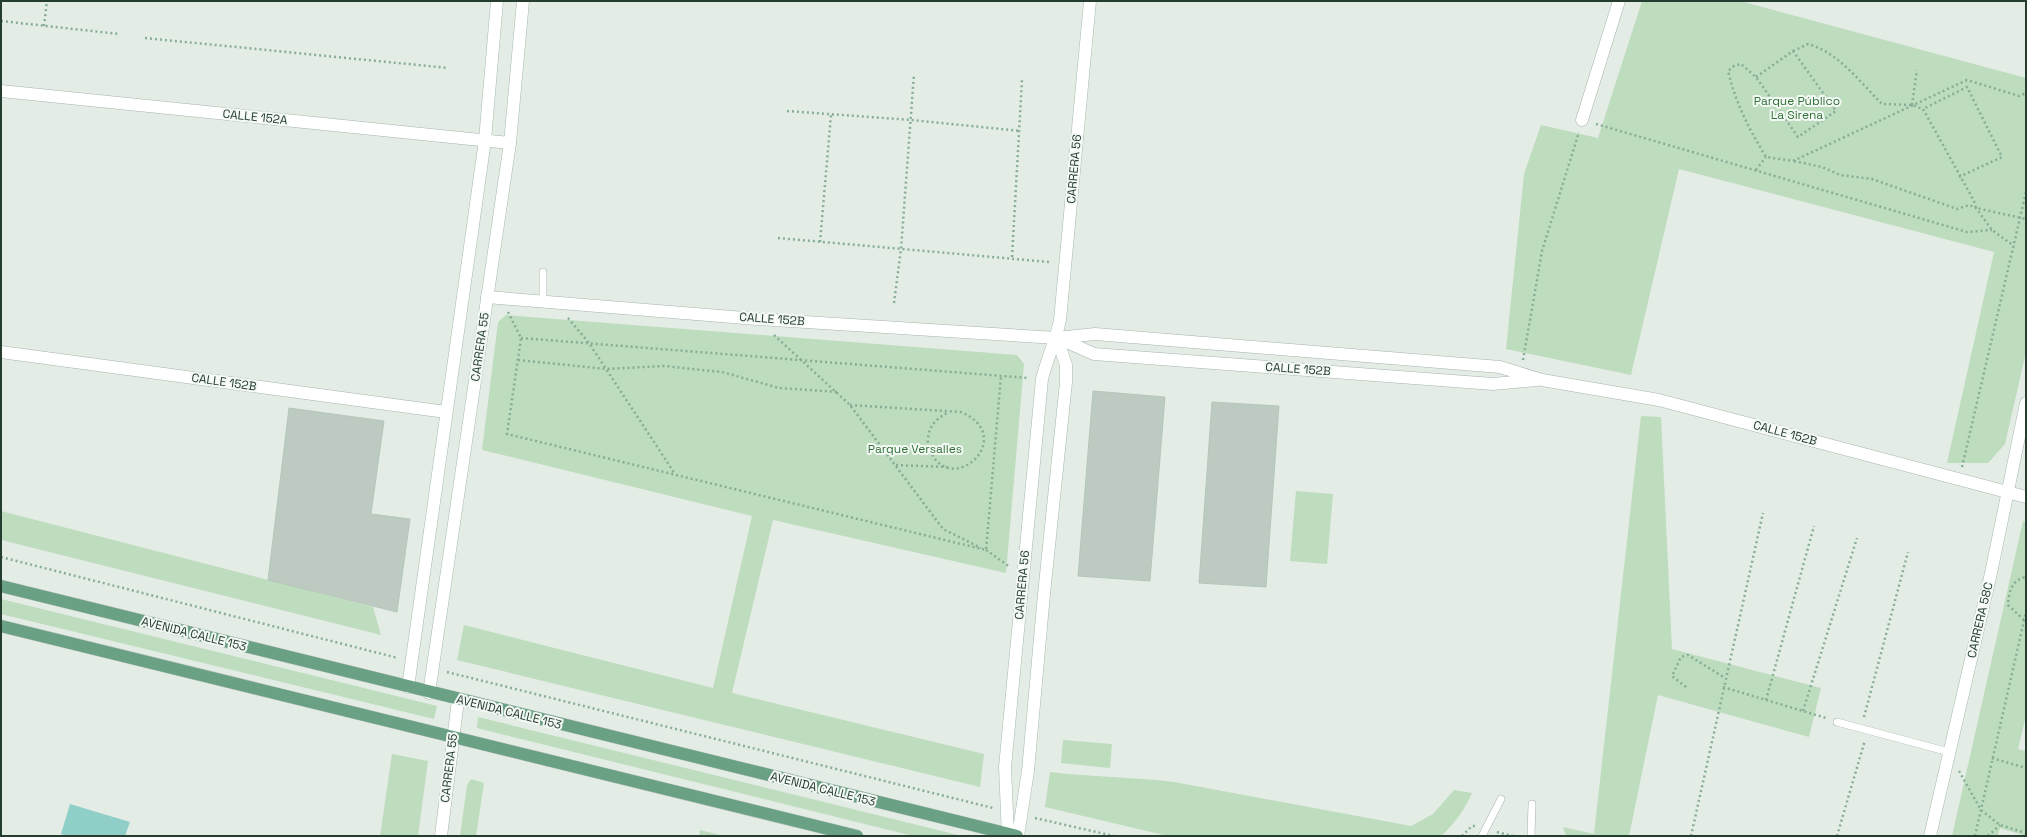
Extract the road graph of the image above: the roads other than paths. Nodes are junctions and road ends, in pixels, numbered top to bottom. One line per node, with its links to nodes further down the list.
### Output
1 (497, 1): 7 (street, CARRERA 55)
2 (523, 1): 8 (street, CARRERA 55)
3 (1090, 1): 12 (street, CARRERA 56)
4 (1619, 1): 6 (street)
5 (1, 91): 7 (street, CALLE 152A)
6 (1582, 120)
7 (485, 140): 8 (street, CALLE 152A); 16 (street, CARRERA 55)
8 (510, 143): 10 (street, CARRERA 55)
9 (543, 272): 11 (lane)
10 (487, 297): 11 (street, CALLE 152B); 21 (street, CARRERA 55)
11 (543, 301): 12 (street, CALLE 152B)
12 (1057, 338): 14 (street, CALLE 152B); 14 (street, CALLE 152B); 31 (street, CARRERA 56); 31 (street, CARRERA 56)
13 (1, 352): 16 (street, CALLE 152B)
14 (1542, 380): 17 (street, CALLE 152B)
15 (2026, 403): 17 (street, CARRERA 58C)
16 (446, 412): 20 (street, CARRERA 55)
17 (2007, 492): 18 (street, CALLE 152B); 28 (street, CARRERA 58C)
18 (2026, 497)
19 (1, 586): 23 (main road, AVENIDA CALLE 153)
20 (418, 611): 21 (street); 23 (street, CARRERA 55)
21 (440, 614): 24 (street, CARRERA 55)
22 (1, 626): 27 (main road)
23 (408, 687): 24 (main road, AVENIDA CALLE 153)
24 (429, 693): 25 (main road, AVENIDA CALLE 153)
25 (458, 700): 27 (street, CARRERA 55); 31 (main road, AVENIDA CALLE 153)
26 (1838, 722): 28 (lane)
27 (453, 737): 32 (street, CARRERA 55); 33 (main road)
28 (1949, 752): 36 (street, CARRERA 58C)
29 (1502, 799): 34 (lane)
30 (1532, 804): 35 (lane)
31 (1013, 835)
32 (441, 836)
33 (857, 836)
34 (1482, 836)
35 (1531, 836)
36 (1930, 836)

